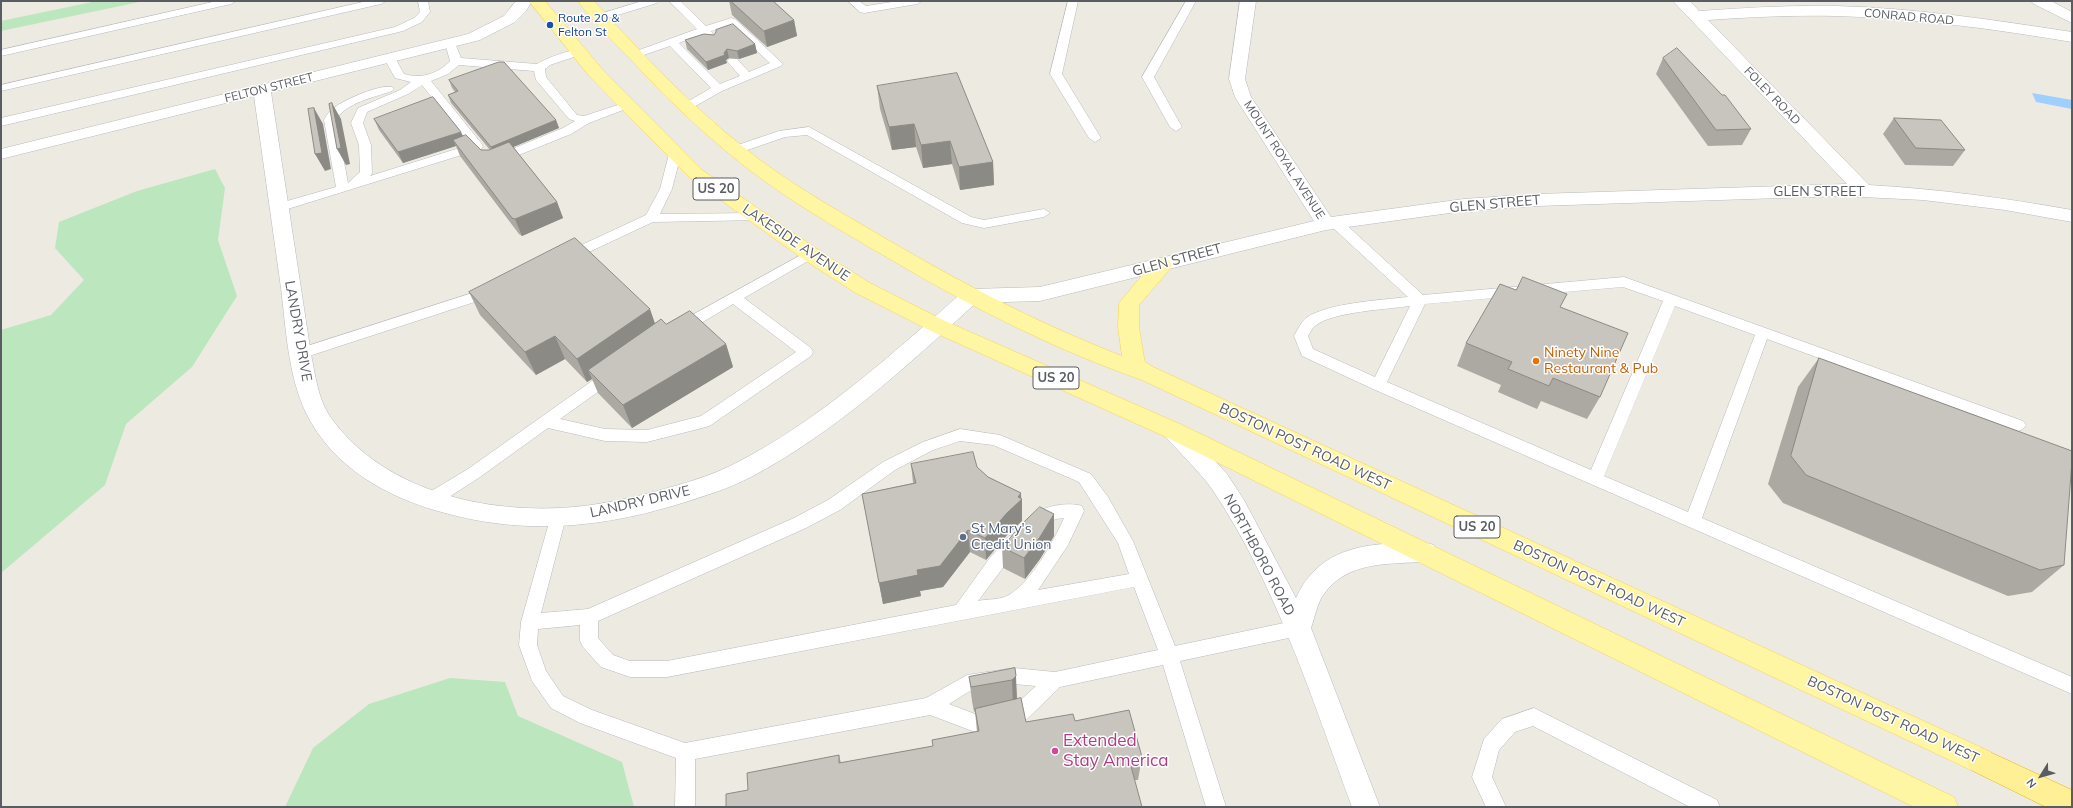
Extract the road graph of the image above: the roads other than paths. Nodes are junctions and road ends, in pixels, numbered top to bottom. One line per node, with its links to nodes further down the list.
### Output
1 (231, 1): 25 (lane)
2 (381, 1): 33 (lane)
3 (423, 1): 39 (lane)
4 (524, 1): 23 (street, FELTON STREET)
5 (537, 1): 24 (main road, LAKESIDE AVENUE / US 20)
6 (586, 1): 17 (main road, US 20)
7 (653, 1): 17 (lane)
8 (674, 1): 19 (lane)
9 (853, 1): 10 (lane)
10 (917, 1)
11 (1073, 1): 41 (lane)
12 (1191, 1): 40 (lane)
13 (1248, 1): 53 (street, MOUNT ROYAL AVENUE)
14 (1681, 1): 16 (street, FOLEY ROAD)
15 (2039, 1): 18 (street)
16 (1696, 16): 20 (street, CONRAD ROAD); 47 (street, FOLEY ROAD)
17 (601, 17): 26 (main road, US 20)
18 (2072, 18)
19 (704, 30): 21 (lane); 22 (lane); 31 (lane)
20 (2072, 37)
21 (712, 40)
22 (672, 42): 26 (lane); 34 (lane)
23 (450, 43): 27 (street, FELTON STREET); 28 (lane)
24 (579, 52): 30 (lane); 36 (main road, LAKESIDE AVENUE / US 20)
25 (1, 53)
26 (635, 55): 37 (main road, US 20)
27 (390, 58): 32 (lane); 35 (street, FELTON STREET)
28 (456, 61): 30 (lane); 32 (lane)
29 (733, 61): 31 (lane)
30 (539, 68): 38 (lane)
31 (747, 77): 34 (lane)
32 (418, 80): 42 (lane); 46 (lane); 46 (lane)
33 (1, 88)
34 (718, 89): 37 (lane)
35 (262, 90): 44 (street, FELTON STREET); 48 (street, LANDRY DRIVE)
36 (627, 105): 38 (lane); 45 (main road, LAKESIDE AVENUE / US 20)
37 (686, 107): 43 (main road, US 20)
38 (585, 120): 42 (lane)
39 (1, 122)
40 (1176, 127)
41 (1095, 138)
42 (476, 145): 46 (lane)
43 (736, 150): 49 (lane); 58 (main road, US 20)
44 (1, 154)
45 (675, 154): 51 (main road, LAKESIDE AVENUE / US 20); 52 (lane)
46 (348, 188): 48 (lane)
47 (1864, 191): 50 (street, GLEN STREET); 53 (street, GLEN STREET)
48 (278, 208): 65 (street, LANDRY DRIVE)
49 (1044, 213)
50 (2072, 216)
51 (756, 217): 52 (lane); 54 (main road, LAKESIDE AVENUE / US 20)
52 (651, 218): 55 (lane)
53 (1331, 224): 56 (street, GLEN STREET); 61 (lane)
54 (810, 254): 59 (lane); 62 (main road, LAKESIDE AVENUE / US 20)
55 (556, 262)
56 (1162, 265): 58 (street, GLEN STREET); 67 (main road)
57 (505, 285): 65 (lane)
58 (971, 296): 62 (street); 67 (main road, BOSTON POST ROAD WEST / US 20)
59 (734, 298): 64 (lane); 69 (lane)
60 (1671, 299): 61 (lane); 63 (lane); 72 (lane)
61 (1420, 300): 68 (lane); 68 (lane)
62 (938, 326): 71 (main road, US 20); 74 (street, LANDRY DRIVE)
63 (1763, 332): 70 (lane); 75 (lane)
64 (665, 336)
65 (300, 354): 73 (street, LANDRY DRIVE)
66 (621, 368): 69 (lane)
67 (1148, 374): 88 (main road, BOSTON POST ROAD WEST / US 20)
68 (1378, 385): 72 (lane)
69 (545, 422): 73 (lane)
70 (2018, 425)
71 (1174, 431): 76 (main road, US 20); 82 (street, NORTHBORO ROAD)
72 (1595, 479): 75 (lane)
73 (429, 501): 74 (street, LANDRY DRIVE)
74 (558, 517): 81 (lane)
75 (1693, 521): 85 (lane)
76 (1425, 552): 82 (street, NORTHBORO ROAD); 95 (main road, US 20)
77 (1140, 579): 78 (lane); 80 (lane); 83 (lane)
78 (1013, 602): 79 (lane); 79 (lane)
79 (961, 612): 80 (lane)
80 (589, 617): 81 (lane)
81 (530, 622): 87 (lane)
82 (1298, 628): 83 (lane); 92 (street)
83 (1169, 655): 84 (lane); 91 (lane)
84 (1055, 680): 86 (lane); 86 (lane)
85 (2072, 686)
86 (930, 706): 87 (lane)
87 (685, 752): 90 (lane)
88 (1981, 761): 89 (highway, BOSTON POST ROAD WEST / US 20)
89 (2072, 805)
90 (686, 807)
91 (1216, 807)
92 (1366, 807)
93 (1496, 807): 94 (lane)
94 (1710, 807)
95 (1944, 807)

